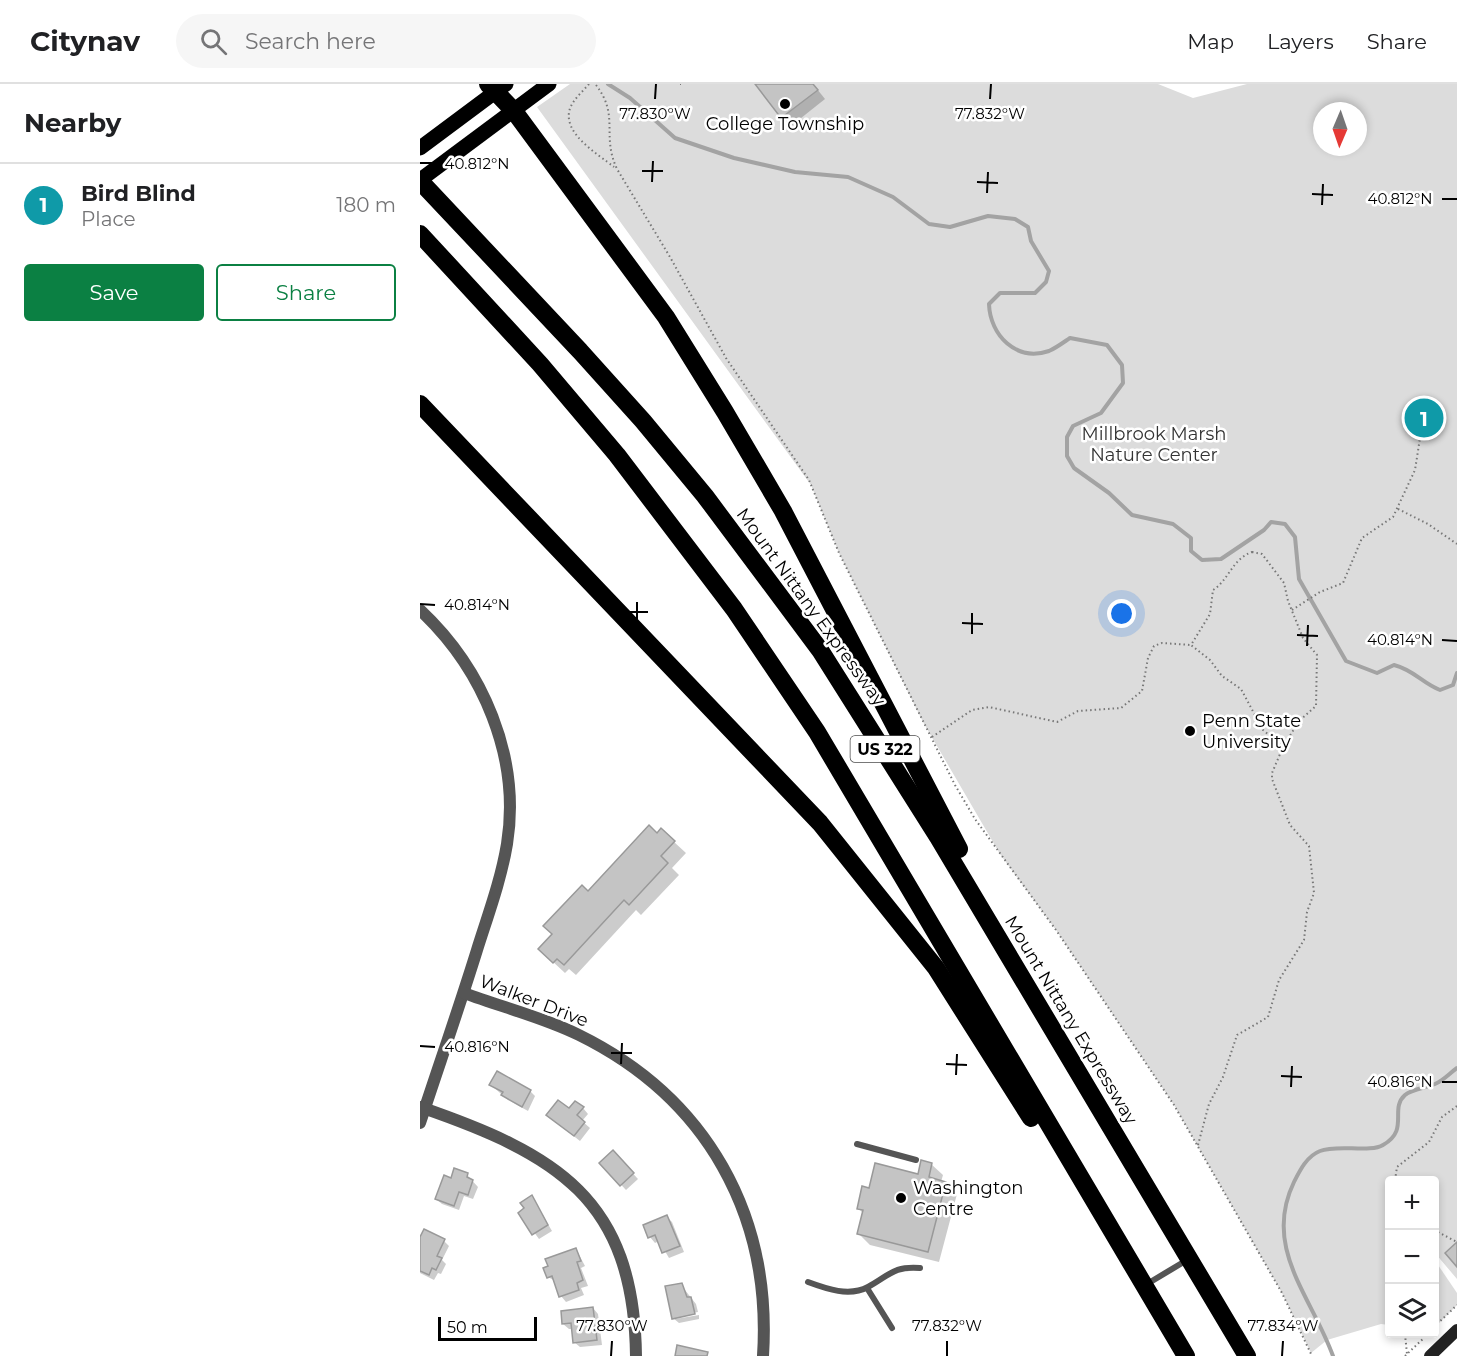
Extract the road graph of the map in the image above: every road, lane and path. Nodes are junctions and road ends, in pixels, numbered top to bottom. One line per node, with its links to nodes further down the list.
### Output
1 (549, 84): 5 (main road)
2 (589, 84): 7 (path)
3 (596, 85): 7 (path)
4 (496, 87): 5 (highway); 6 (main road)
5 (514, 111): 8 (main road); 23 (highway)
6 (420, 148)
7 (617, 169): 17 (path)
8 (420, 181): 23 (highway, Mount Nittany Expressway / US 322)
9 (420, 234): 33 (highway, US 322)
10 (420, 404): 44 (highway)
11 (1423, 418): 12 (path)
12 (1397, 509): 13 (path); 15 (path)
13 (1457, 544)
14 (420, 610): 19 (street, Walker Drive)
15 (1292, 610): 16 (path); 18 (path)
16 (1191, 645): 17 (path); 18 (path)
17 (932, 737): 25 (path)
18 (1283, 747): 25 (path)
19 (464, 993): 21 (street); 43 (street, Walker Drive)
20 (1457, 1106): 27 (path)
21 (422, 1108): 22 (street); 42 (street)
22 (420, 1123)
23 (1110, 1127): 30 (highway, Mount Nittany Expressway / US 322)
24 (857, 1144): 26 (lane)
25 (1198, 1145): 46 (path)
26 (916, 1160)
27 (1396, 1176)
28 (1439, 1233): 29 (path)
29 (1457, 1242)
30 (1188, 1260): 33 (lane); 45 (highway, Mount Nittany Expressway / US 322)
31 (920, 1268): 34 (lane)
32 (808, 1282): 34 (lane)
33 (1144, 1286): 44 (highway, US 322)
34 (867, 1288): 37 (lane)
35 (1457, 1305): 36 (path)
36 (1439, 1322)
37 (892, 1328)
38 (1457, 1330): 47 (street)
39 (1405, 1338): 41 (path)
40 (1424, 1338): 41 (path)
41 (1406, 1355)
42 (636, 1356)
43 (763, 1356)
44 (1184, 1356)
45 (1247, 1356)
46 (1312, 1356)
47 (1430, 1356)

